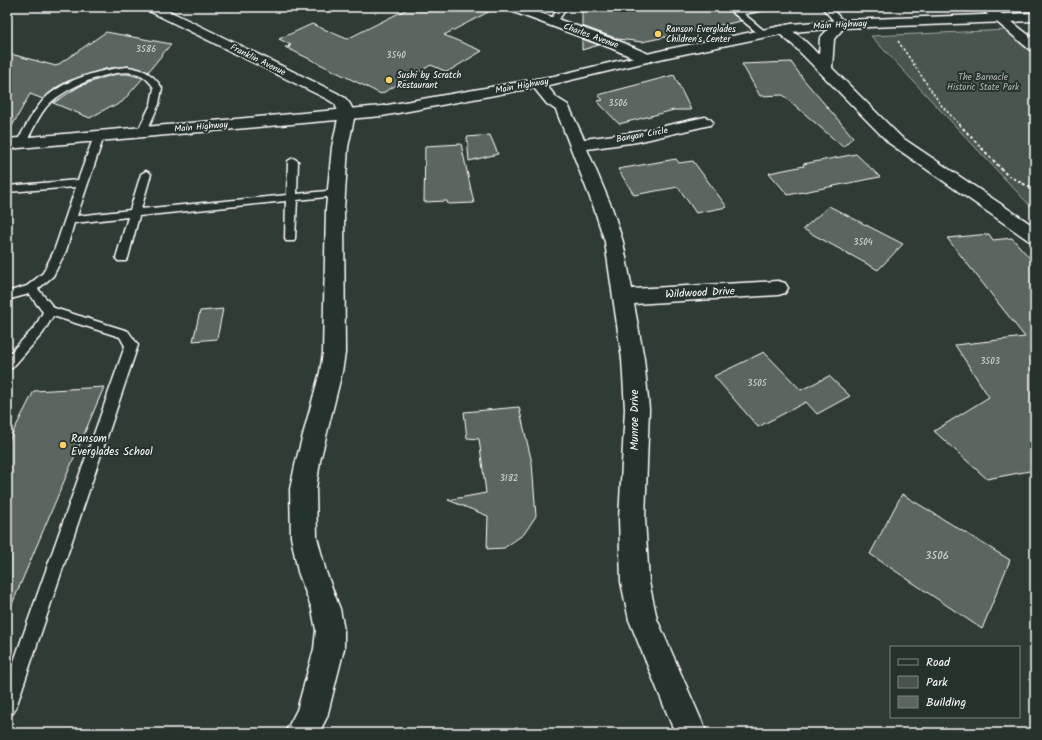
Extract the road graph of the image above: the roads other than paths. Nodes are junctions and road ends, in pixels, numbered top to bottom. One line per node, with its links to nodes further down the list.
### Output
1 (151, 7): 21 (street, Franklin Avenue)
2 (512, 7): 11 (street, Charles Avenue)
3 (563, 7): 11 (lane)
4 (730, 7): 8 (lane)
5 (769, 7): 8 (lane)
6 (826, 7): 12 (lane)
7 (985, 7): 10 (street)
8 (737, 13): 14 (lane)
9 (1035, 17): 10 (street, Main Highway)
10 (1000, 19): 12 (street, Main Highway); 15 (street)
11 (553, 22): 16 (street, Charles Avenue)
12 (841, 24): 13 (street, Main Highway); 17 (street)
13 (781, 30): 14 (street, Main Highway); 17 (street)
14 (762, 33): 16 (street, Main Highway)
15 (1035, 47)
16 (646, 58): 18 (street, Main Highway)
17 (825, 69): 35 (street)
18 (554, 80): 19 (street, Main Highway); 20 (street, Munroe Drive)
19 (537, 83): 20 (street, Munroe Drive); 21 (street, Main Highway)
20 (563, 108): 26 (street, Munroe Drive)
21 (346, 120): 23 (street, Main Highway); 31 (street)
22 (705, 122): 26 (street, Banyan Circle)
23 (142, 133): 24 (street, Main Highway); 25 (lane)
24 (99, 136): 25 (street, Main Highway); 29 (lane)
25 (14, 144)
26 (578, 145): 41 (street, Munroe Drive)
27 (293, 161): 32 (lane)
28 (146, 174): 33 (lane)
29 (82, 183): 30 (lane); 34 (lane)
30 (7, 189)
31 (336, 193): 32 (lane); 45 (street)
32 (291, 198): 33 (lane); 36 (lane)
33 (135, 214): 34 (lane); 37 (lane)
34 (69, 220): 39 (lane)
35 (1035, 236)
36 (290, 238)
37 (122, 258)
38 (778, 288): 41 (street, Wildwood Drive)
39 (31, 289): 40 (lane); 42 (lane)
40 (7, 296)
41 (622, 297): 46 (street, Munroe Drive)
42 (50, 312): 43 (lane); 44 (lane)
43 (7, 364)
44 (7, 707)
45 (301, 733)
46 (691, 733)

